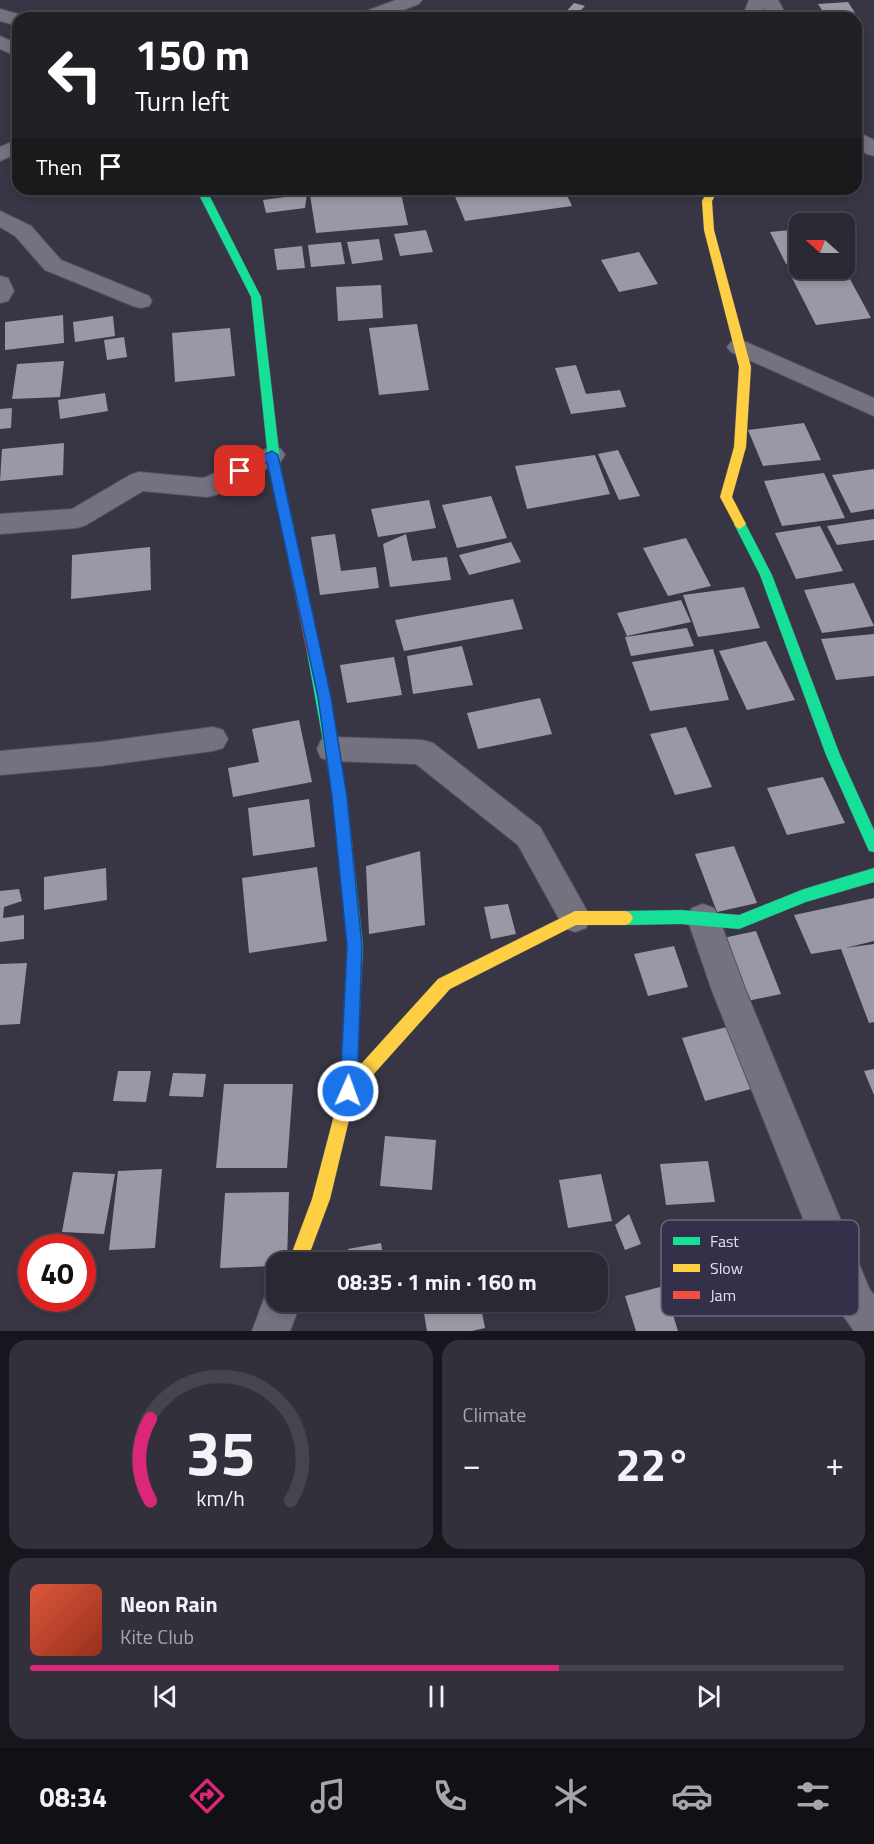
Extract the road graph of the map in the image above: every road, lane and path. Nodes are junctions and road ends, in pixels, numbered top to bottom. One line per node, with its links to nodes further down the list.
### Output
1 (413, 0): 2 (street)
2 (381, 12)
3 (204, 195): 11 (street)
4 (710, 195): 9 (street)
5 (0, 218): 8 (street)
6 (0, 283): 7 (street)
7 (0, 296)
8 (141, 301)
9 (739, 347): 10 (street); 16 (street)
10 (874, 408)
11 (272, 455): 12 (street); 14 (street)
12 (0, 524)
13 (213, 739): 15 (street)
14 (333, 749): 18 (street); 20 (street)
15 (0, 763)
16 (874, 846)
17 (874, 875): 19 (street)
18 (575, 918): 19 (street); 20 (street)
19 (704, 918): 21 (street)
20 (348, 1091): 22 (street)
21 (822, 1220)
22 (301, 1252)
23 (859, 1306): 25 (street)
24 (278, 1312): 26 (street)
25 (874, 1326)
26 (271, 1331)

